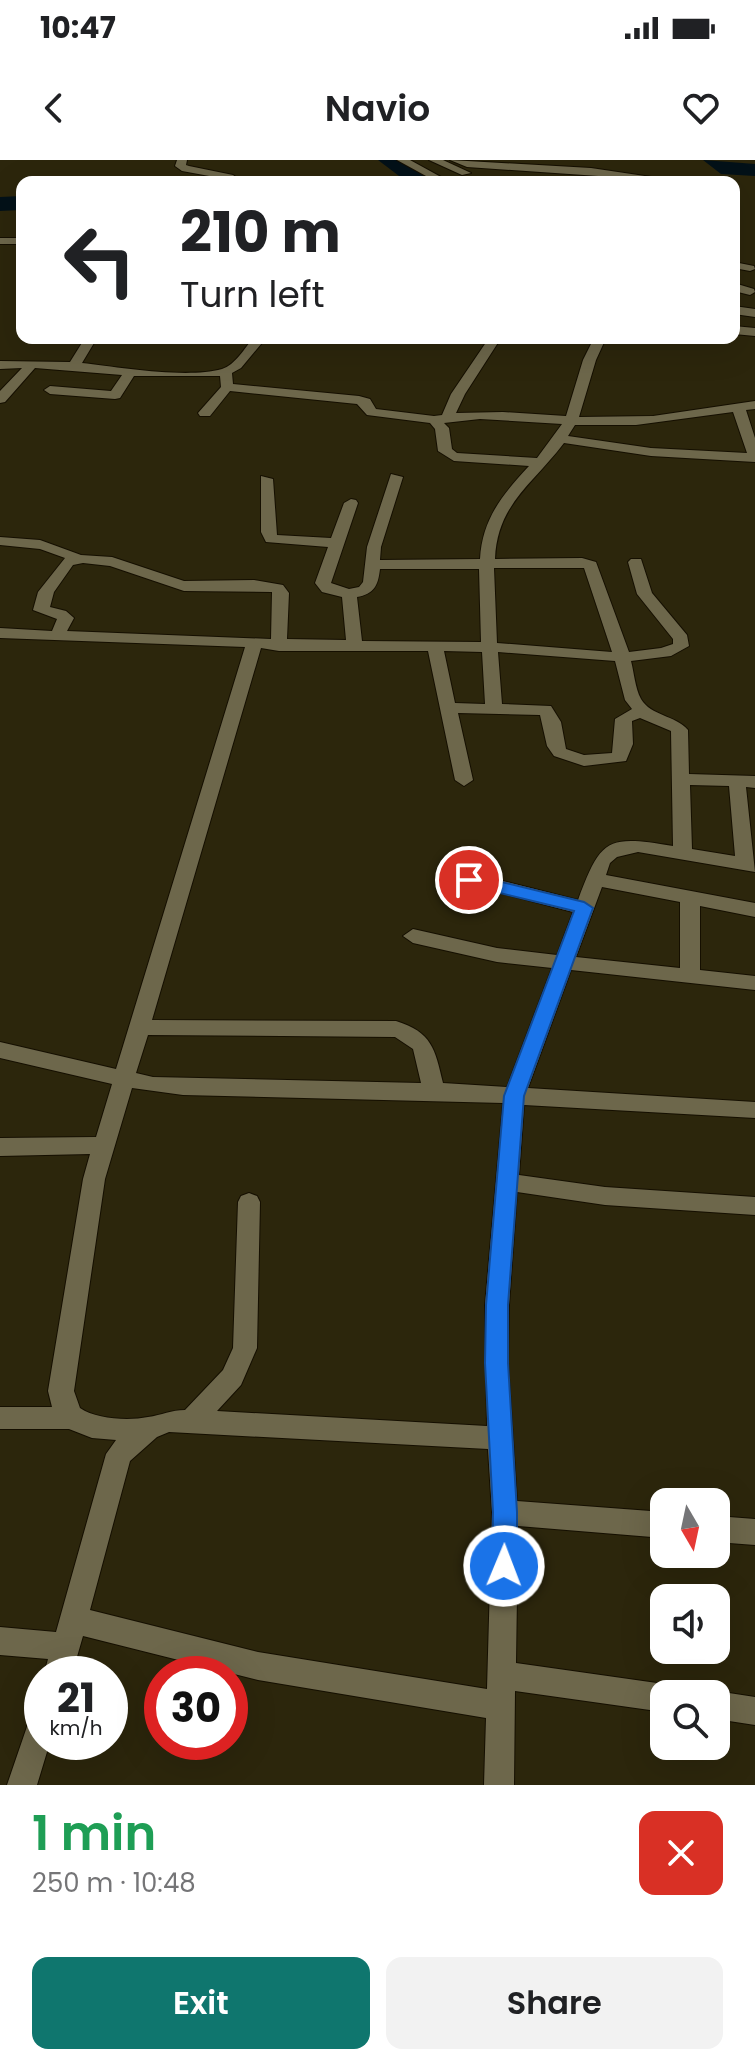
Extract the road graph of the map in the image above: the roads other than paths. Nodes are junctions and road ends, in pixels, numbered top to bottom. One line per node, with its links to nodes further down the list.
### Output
1 (182, 160): 8 (street)
2 (402, 160): 9 (street)
3 (434, 160): 10 (street)
4 (455, 160): 7 (street)
5 (600, 160): 7 (street)
6 (637, 164): 12 (street)
7 (591, 171): 11 (street)
8 (224, 176)
9 (433, 176)
10 (487, 176)
11 (642, 176)
12 (672, 176)
13 (740, 266): 14 (street)
14 (750, 268)
15 (740, 288): 16 (street)
16 (750, 291)
17 (87, 344): 23 (street)
18 (254, 344): 25 (street)
19 (491, 344): 31 (street)
20 (597, 344): 32 (street)
21 (32, 364): 22 (street); 23 (street); 27 (street)
22 (0, 365)
23 (74, 365): 24 (street)
24 (130, 372): 25 (street); 26 (street)
25 (226, 379): 30 (street); 33 (street)
26 (50, 390)
27 (0, 399)
28 (755, 405): 29 (street)
29 (738, 407): 32 (street); 36 (street)
30 (205, 413)
31 (448, 417): 32 (street); 33 (street)
32 (572, 419): 34 (street)
33 (434, 420): 37 (street)
34 (561, 439): 35 (street); 37 (street)
35 (739, 457): 36 (street); 38 (street)
36 (755, 458)
37 (542, 463): 46 (street)
38 (755, 464)
39 (396, 477): 47 (street)
40 (266, 479): 43 (street)
41 (351, 503): 43 (street)
42 (0, 541): 44 (street)
43 (336, 543): 48 (street)
44 (78, 559): 50 (street); 52 (street)
45 (636, 562): 56 (street)
46 (488, 564): 47 (street); 54 (street); 56 (street)
47 (373, 565): 48 (street)
48 (349, 594): 53 (street)
49 (0, 633): 50 (street)
50 (57, 636): 51 (street)
51 (254, 645): 52 (street); 74 (street)
52 (279, 646): 53 (street)
53 (355, 647): 55 (street)
54 (491, 647): 55 (street); 56 (street); 58 (street)
55 (435, 648): 57 (street)
56 (622, 656): 59 (street)
57 (448, 708): 58 (street); 61 (street)
58 (494, 708): 59 (street)
59 (641, 711): 60 (street)
60 (682, 779): 62 (street); 63 (street)
61 (464, 780)
62 (746, 781): 64 (street)
63 (683, 855): 64 (street); 66 (street)
64 (750, 865)
65 (447, 873): 68 (street)
66 (595, 879): 67 (street); 68 (street)
67 (690, 897): 69 (street); 72 (street)
68 (584, 908): 71 (street)
69 (755, 910)
70 (413, 936): 71 (street)
71 (564, 960): 72 (street); 78 (street)
72 (690, 975): 73 (street)
73 (755, 983)
74 (141, 1027): 76 (street); 77 (street)
75 (0, 1050): 76 (street)
76 (126, 1078): 77 (street); 80 (street)
77 (434, 1091): 78 (street)
78 (514, 1096): 79 (street); 82 (street)
79 (755, 1110)
80 (104, 1145): 81 (street); 86 (street)
81 (0, 1147)
82 (507, 1182): 84 (street); 89 (street)
83 (249, 1202): 87 (street)
84 (755, 1206)
85 (0, 1418): 86 (street)
86 (69, 1418): 88 (street)
87 (191, 1421): 88 (street); 89 (street)
88 (148, 1429): 94 (street)
89 (501, 1438): 90 (street)
90 (505, 1512): 91 (street); 98 (street)
91 (650, 1524)
92 (730, 1530): 93 (street)
93 (755, 1532)
94 (75, 1620): 97 (street); 100 (street)
95 (0, 1641): 96 (street)
96 (46, 1656)
97 (64, 1656)
98 (502, 1675): 99 (street); 100 (street)
99 (650, 1696)
100 (501, 1706): 105 (street)
101 (730, 1707): 102 (street)
102 (755, 1711)
103 (30, 1760): 104 (street)
104 (22, 1785)
105 (499, 1785)

